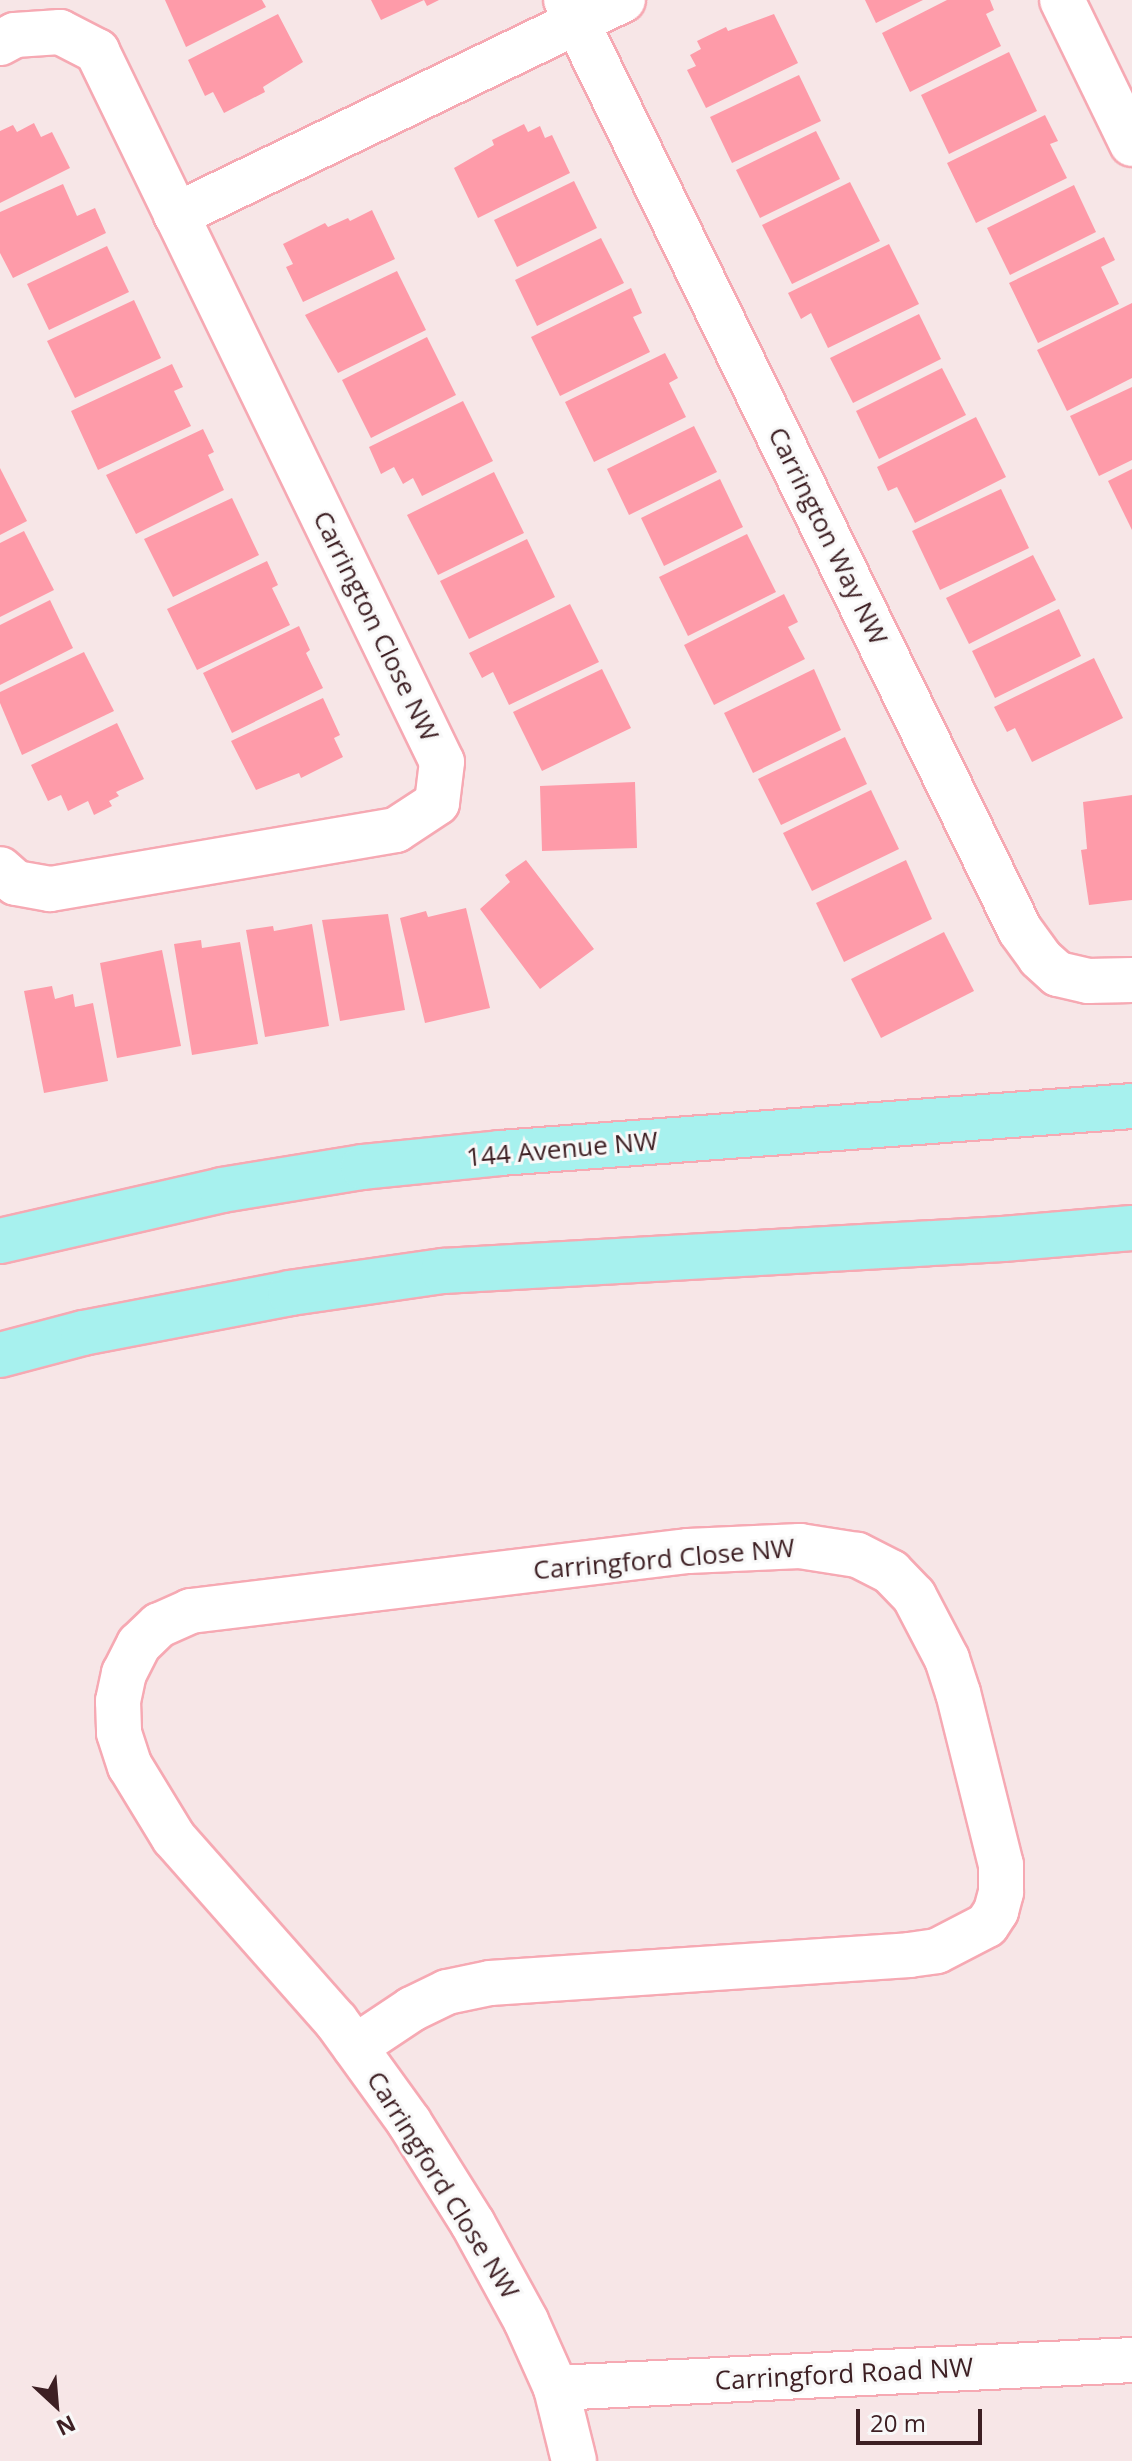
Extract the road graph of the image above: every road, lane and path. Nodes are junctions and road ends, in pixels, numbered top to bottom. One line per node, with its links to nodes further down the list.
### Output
1 (623, 0): 3 (street)
2 (1062, 0): 5 (street)
3 (571, 11): 6 (street); 8 (street, Carrington Way NW)
4 (0, 43): 6 (street, Carrington Close NW)
5 (1132, 144)
6 (176, 215): 7 (street, Carrington Close NW)
7 (0, 869)
8 (1132, 980)
9 (1132, 1106): 11 (main road, 144 Avenue NW)
10 (1132, 1228): 12 (main road)
11 (0, 1241)
12 (0, 1355)
13 (355, 2047): 13 (street, Carringford Close NW); 15 (street, Carringford Close NW)
14 (1132, 2360): 15 (street, Carringford Road NW)
15 (556, 2388): 16 (street, Carringford Close NW)
16 (574, 2461)

